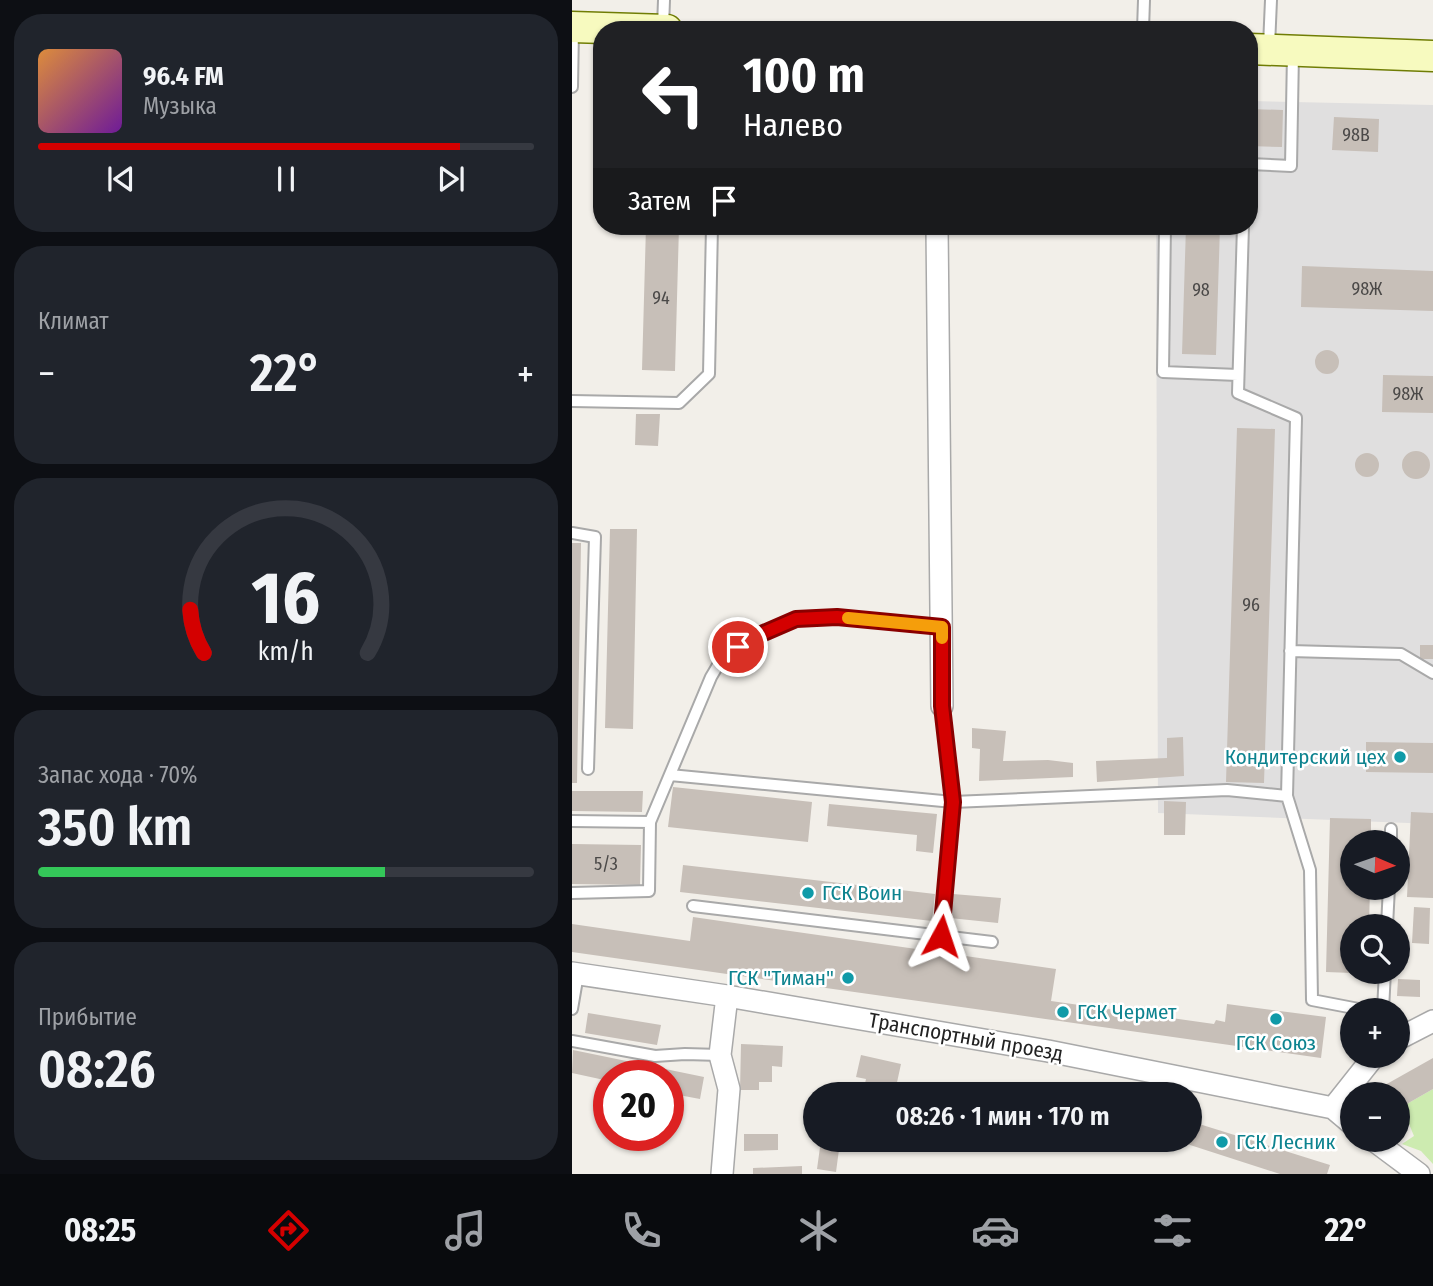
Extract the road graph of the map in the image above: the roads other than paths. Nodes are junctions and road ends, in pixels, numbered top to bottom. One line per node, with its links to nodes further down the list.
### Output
1 (664, 0): 4 (lane)
2 (1144, 0): 5 (lane)
3 (1271, 0): 8 (lane)
4 (665, 21)
5 (1143, 21)
6 (572, 27): 7 (main road); 10 (lane)
7 (593, 28)
8 (1270, 50): 9 (main road); 11 (lane)
9 (1433, 56)
10 (572, 87)
11 (1258, 164)
12 (712, 235): 17 (lane)
13 (937, 235): 19 (street)
14 (1165, 235): 16 (lane)
15 (1243, 235): 16 (lane)
16 (1238, 375): 20 (lane)
17 (572, 401)
18 (572, 533): 23 (lane)
19 (942, 627): 22 (street); 24 (lane)
20 (1290, 651): 21 (lane); 25 (lane)
21 (1433, 673)
22 (942, 706): 26 (lane)
23 (588, 769)
24 (670, 775): 26 (lane); 28 (lane)
25 (1287, 796): 26 (lane); 35 (lane)
26 (953, 802): 31 (lane)
27 (572, 821): 28 (lane)
28 (650, 822): 29 (lane)
29 (572, 893)
30 (693, 906): 31 (lane)
31 (941, 936): 32 (lane)
32 (992, 942)
33 (575, 973): 34 (street, Транспортный проезд); 36 (lane)
34 (727, 996): 40 (street); 42 (street, Транспортный проезд)
35 (1340, 1005)
36 (572, 1009)
37 (1433, 1021): 38 (street)
38 (1410, 1033)
39 (572, 1041): 40 (lane)
40 (720, 1055): 45 (street)
41 (1365, 1068): 42 (street)
42 (1333, 1108): 43 (street, Транспортный проезд)
43 (1340, 1114)
44 (1389, 1152): 46 (street)
45 (722, 1174)
46 (1418, 1174)

